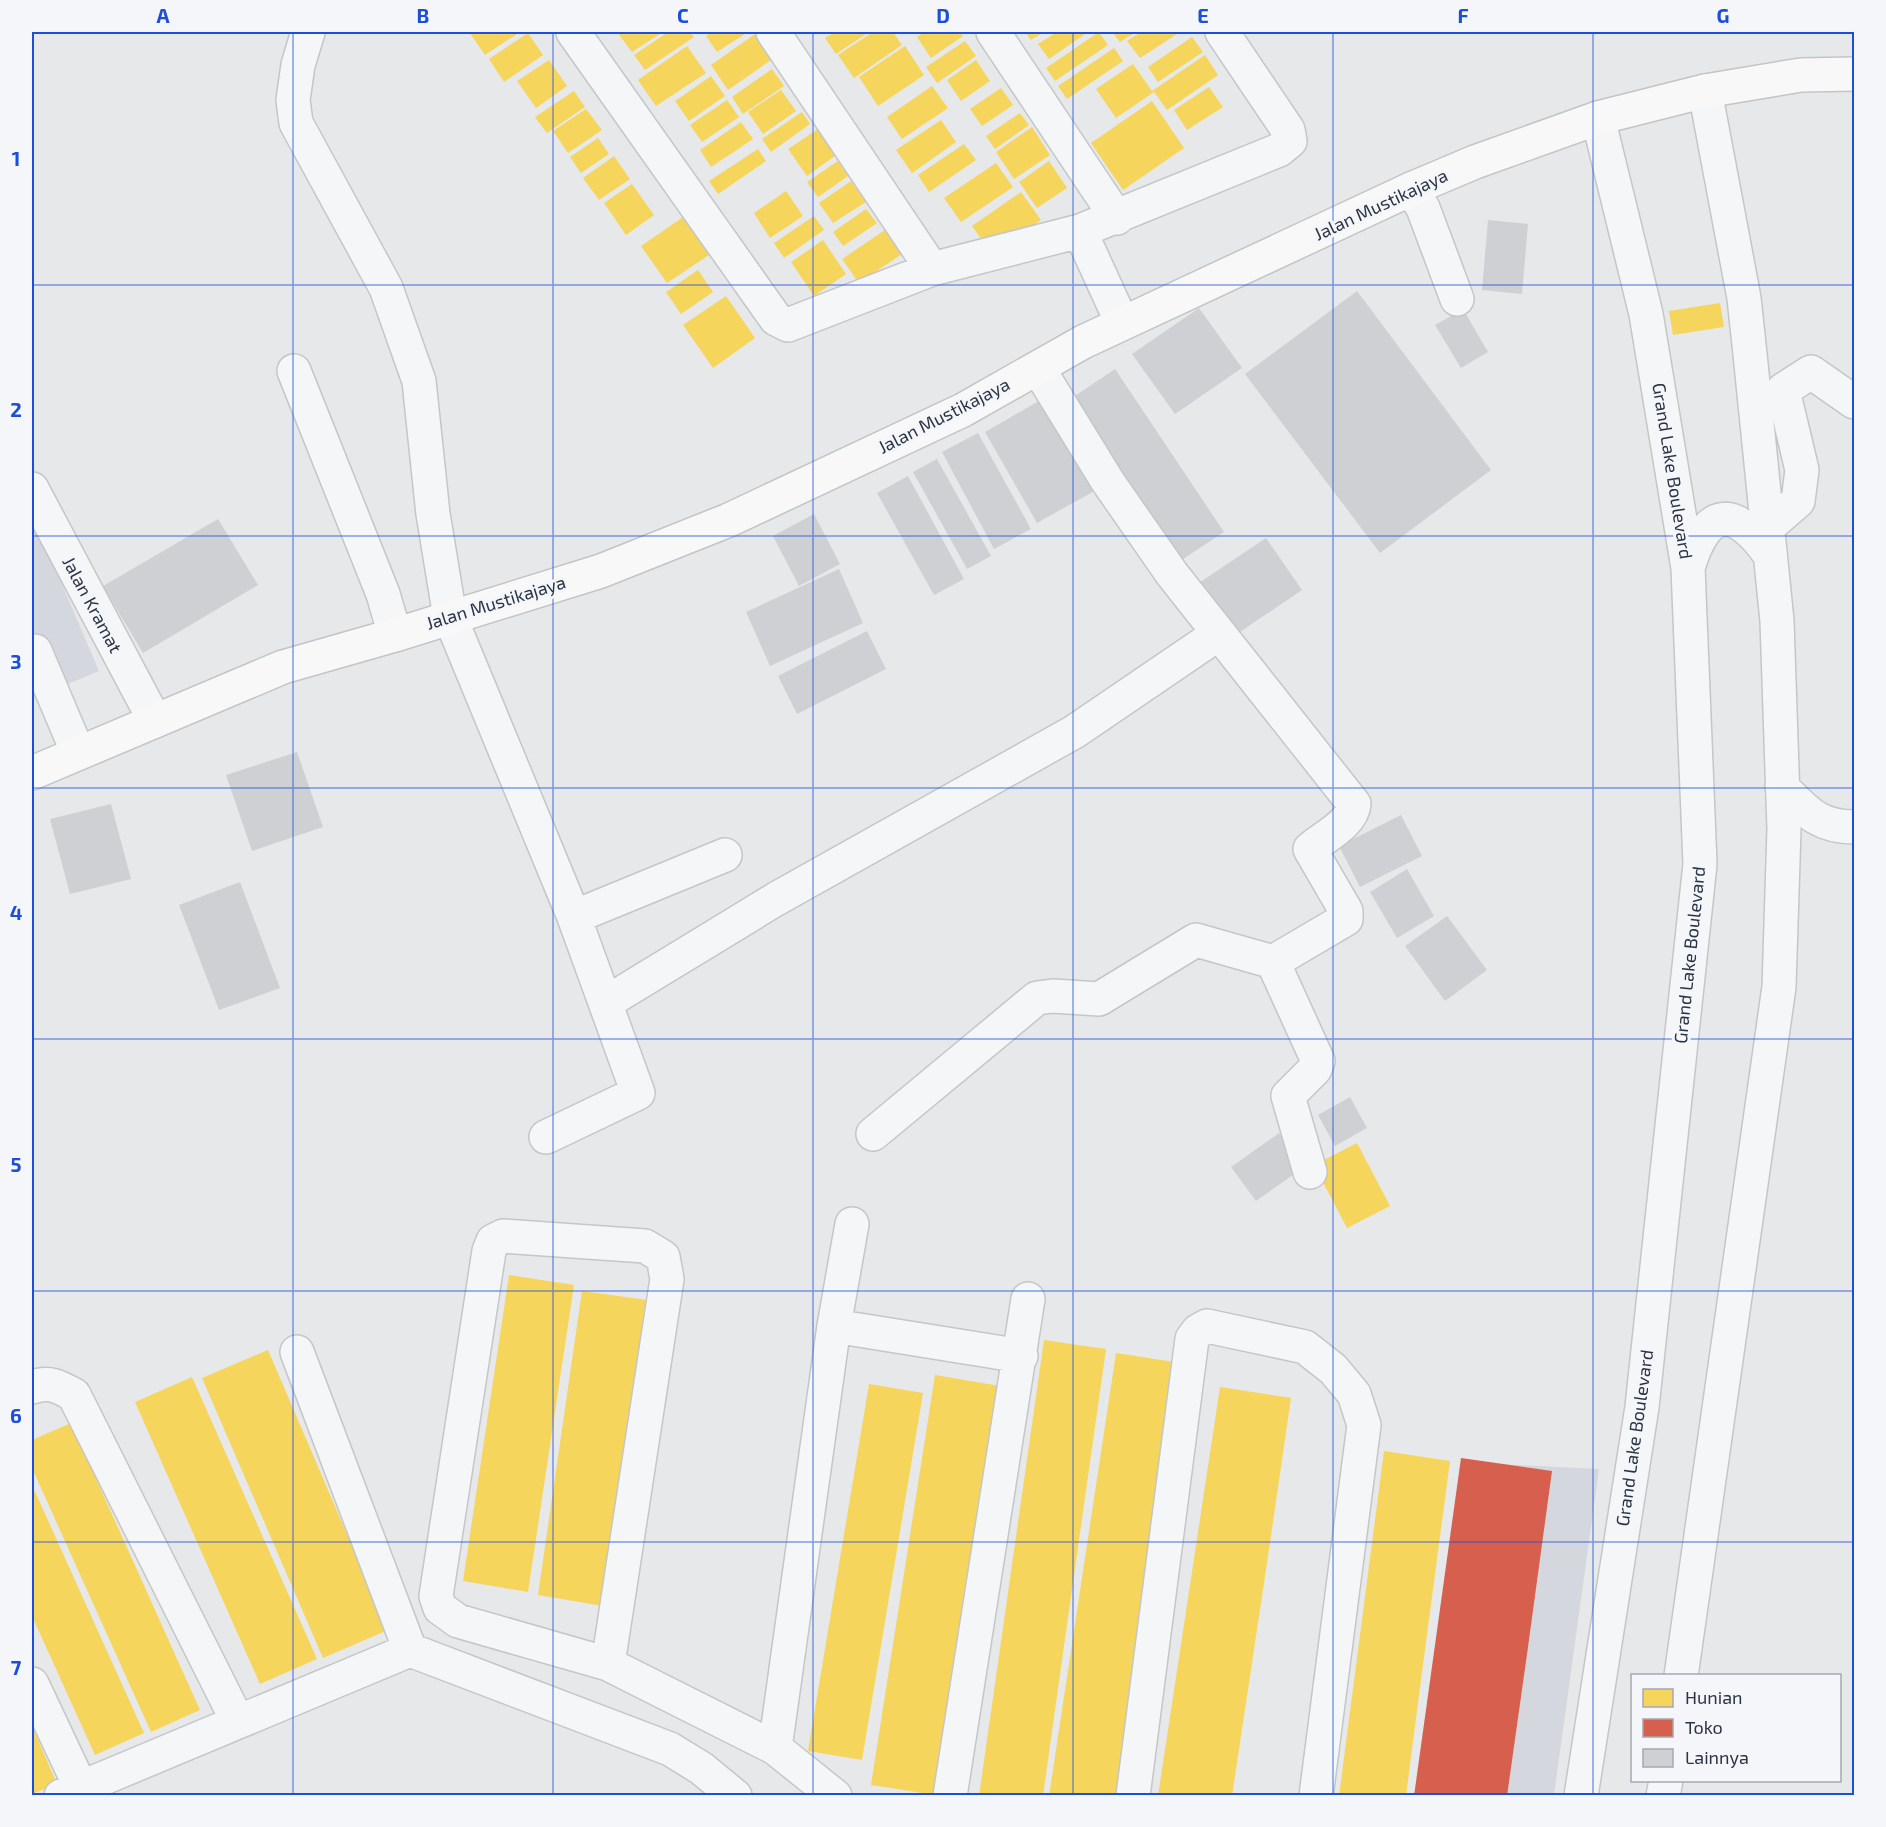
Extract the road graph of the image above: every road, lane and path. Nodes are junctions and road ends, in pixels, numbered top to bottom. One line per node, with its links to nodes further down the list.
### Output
1 (308, 32): 21 (street)
2 (573, 32): 12 (street)
3 (773, 32): 12 (street)
4 (993, 32): 10 (street)
5 (1222, 32): 10 (street)
6 (1854, 74): 7 (main road, Jalan Mustikajaya)
7 (1705, 91): 8 (main road, Jalan Mustikajaya); 19 (street)
8 (1598, 118): 9 (main road, Jalan Mustikajaya); 20 (street, Grand Lake Boulevard)
9 (1411, 189): 13 (street); 14 (main road, Jalan Mustikajaya)
10 (1117, 218): 11 (street)
11 (1080, 231): 12 (street); 14 (street)
12 (932, 269)
13 (1457, 299)
14 (1122, 323): 15 (main road, Jalan Mustikajaya)
15 (1038, 368): 21 (main road, Jalan Mustikajaya); 22 (street)
16 (294, 371): 23 (street)
17 (1854, 402): 19 (street)
18 (32, 489): 25 (street, Jalan Kramat)
19 (1769, 541): 20 (street); 28 (street)
20 (1688, 568): 55 (street, Grand Lake Boulevard)
21 (450, 617): 23 (main road, Jalan Mustikajaya); 31 (street)
22 (1218, 634): 32 (street); 33 (street)
23 (395, 635): 25 (main road, Jalan Mustikajaya)
24 (32, 652): 26 (street)
25 (155, 721): 26 (main road, Jalan Mustikajaya)
26 (78, 753): 27 (main road, Jalan Mustikajaya)
27 (32, 773)
28 (1782, 787): 29 (street); 45 (street)
29 (1854, 827)
30 (725, 855): 31 (street)
31 (574, 918): 33 (street)
32 (1273, 962): 34 (street); 36 (street)
33 (607, 1002): 35 (street)
34 (873, 1134)
35 (546, 1137)
36 (1310, 1173)
37 (852, 1224): 39 (street)
38 (1028, 1299): 41 (street)
39 (834, 1326): 41 (street); 48 (street)
40 (297, 1352): 43 (street)
41 (1021, 1356): 52 (street)
42 (32, 1387): 47 (street)
43 (410, 1650): 47 (street); 50 (street)
44 (608, 1664): 44 (street); 48 (street)
45 (1681, 1674)
46 (32, 1684): 49 (street)
47 (238, 1722): 49 (street)
48 (775, 1748): 51 (street)
49 (70, 1791)
50 (735, 1796)
51 (835, 1796)
52 (950, 1796)
53 (1133, 1796): 54 (street)
54 (1316, 1796)
55 (1581, 1796)

